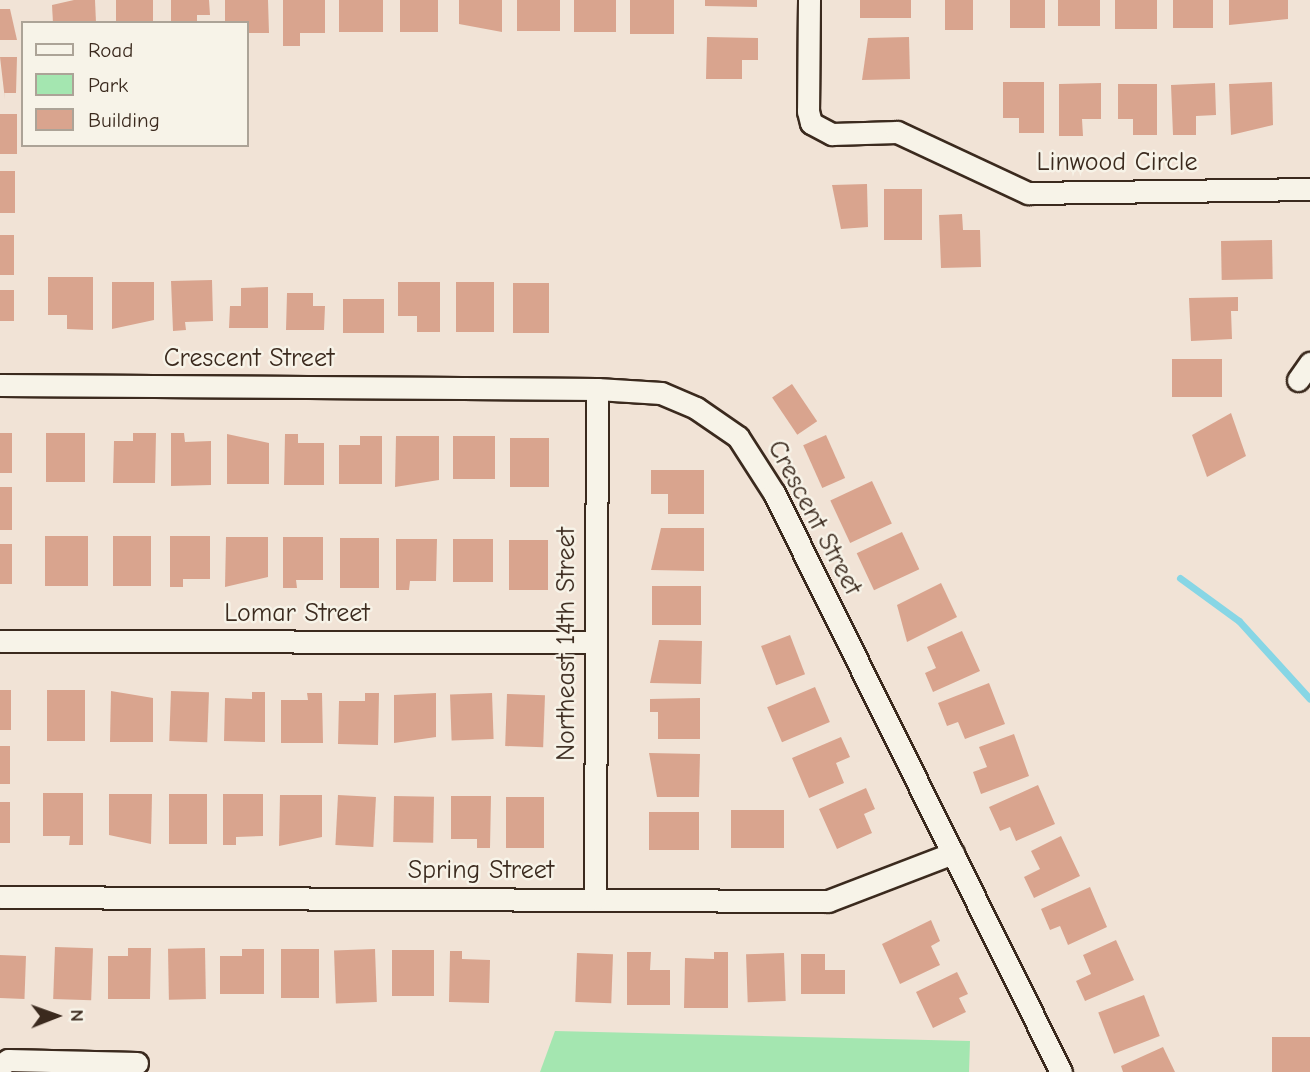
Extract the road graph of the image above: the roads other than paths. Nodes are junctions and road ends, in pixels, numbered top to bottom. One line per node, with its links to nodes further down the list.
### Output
1 (809, 0): 2 (street, Linwood Circle)
2 (1310, 189)
3 (0, 386): 4 (street, Crescent Street)
4 (597, 389): 6 (street, Northeast 14th Street); 7 (street, Crescent Street)
5 (0, 641): 6 (street, Lomar Street)
6 (594, 642): 9 (street, Northeast 14th Street)
7 (953, 853): 9 (street, Spring Street); 12 (street, Crescent Street)
8 (0, 897): 9 (street, Spring Street)
9 (595, 900)
10 (136, 1063): 11 (street)
11 (0, 1066)
12 (1061, 1072)

